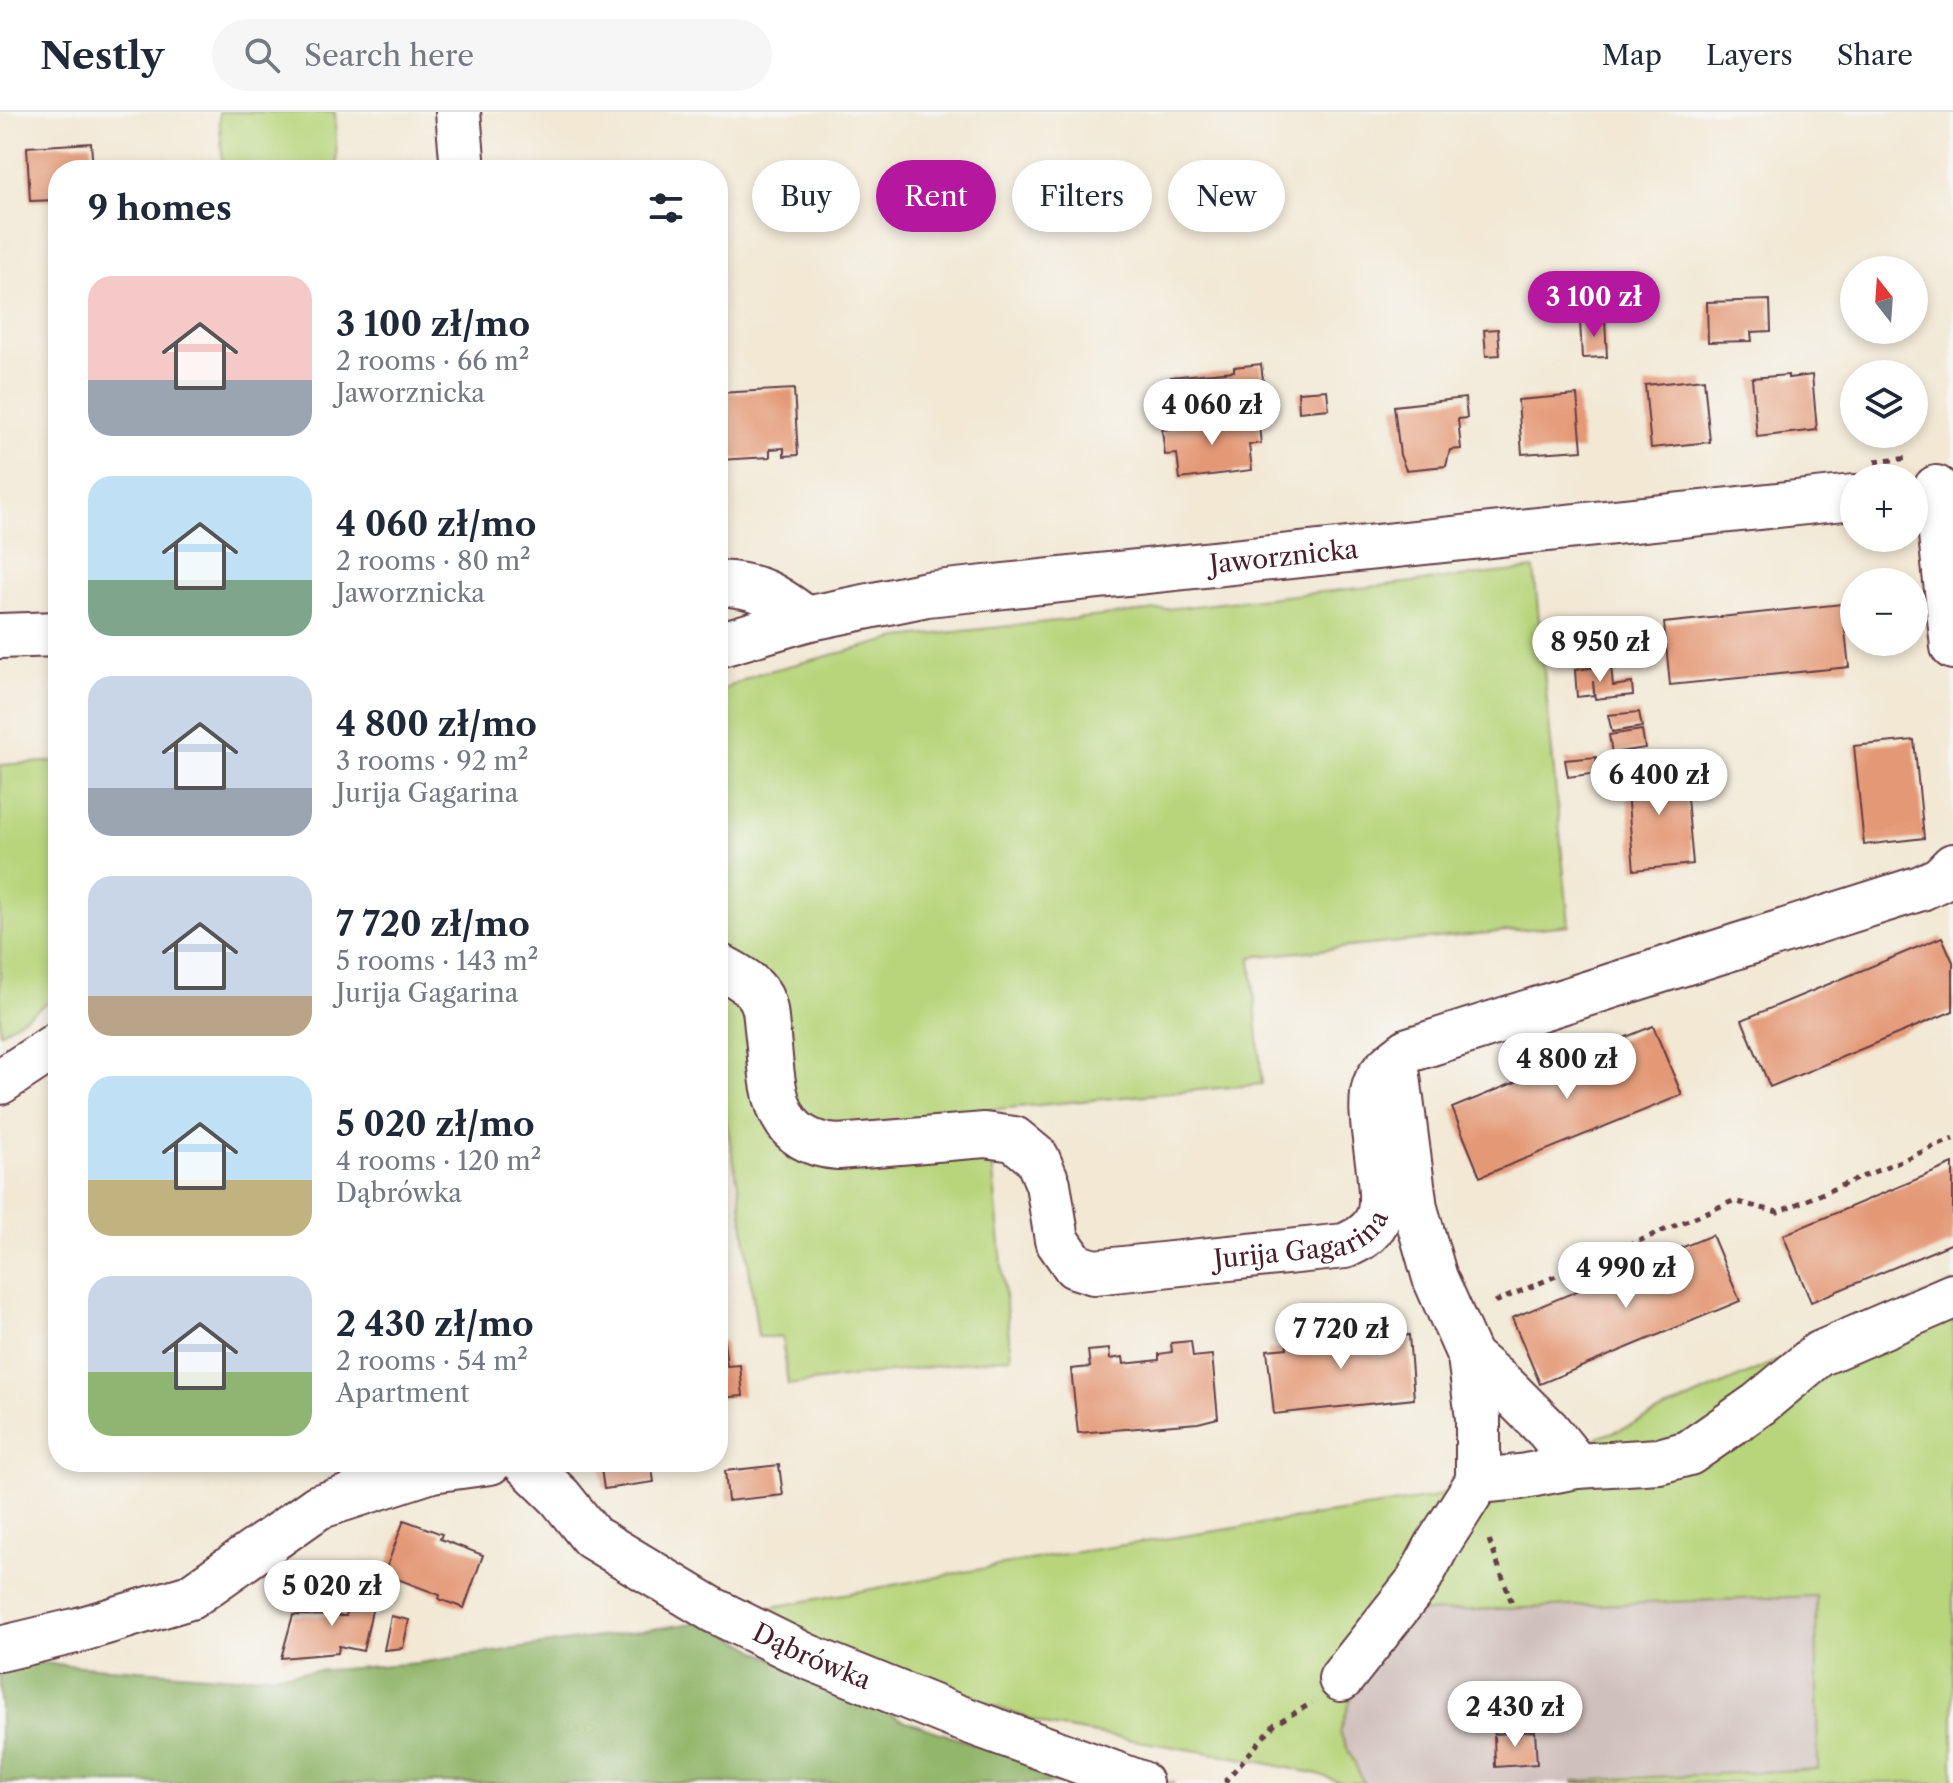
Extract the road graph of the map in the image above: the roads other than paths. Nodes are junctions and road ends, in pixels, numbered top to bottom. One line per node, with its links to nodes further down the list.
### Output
1 (458, 112): 2 (street)
2 (462, 160)
3 (1934, 488): 10 (street)
4 (1840, 498): 6 (street, Jaworznicka)
5 (728, 584): 6 (street)
6 (806, 619): 9 (street, Jaworznicka)
7 (48, 634): 8 (street)
8 (0, 636)
9 (728, 642)
10 (1953, 647)
11 (1953, 866): 14 (street, Jurija Gagarina)
12 (728, 971): 14 (street, Jurija Gagarina)
13 (48, 1051): 15 (street)
14 (1396, 1060): 17 (street)
15 (0, 1082)
16 (1953, 1296): 18 (street)
17 (1470, 1357): 18 (street); 21 (street)
18 (1577, 1466): 21 (street)
19 (426, 1472): 22 (street)
20 (534, 1472): 24 (street, Dąbrówka)
21 (1478, 1481): 23 (street)
22 (0, 1649)
23 (1341, 1679)
24 (1140, 1783)

